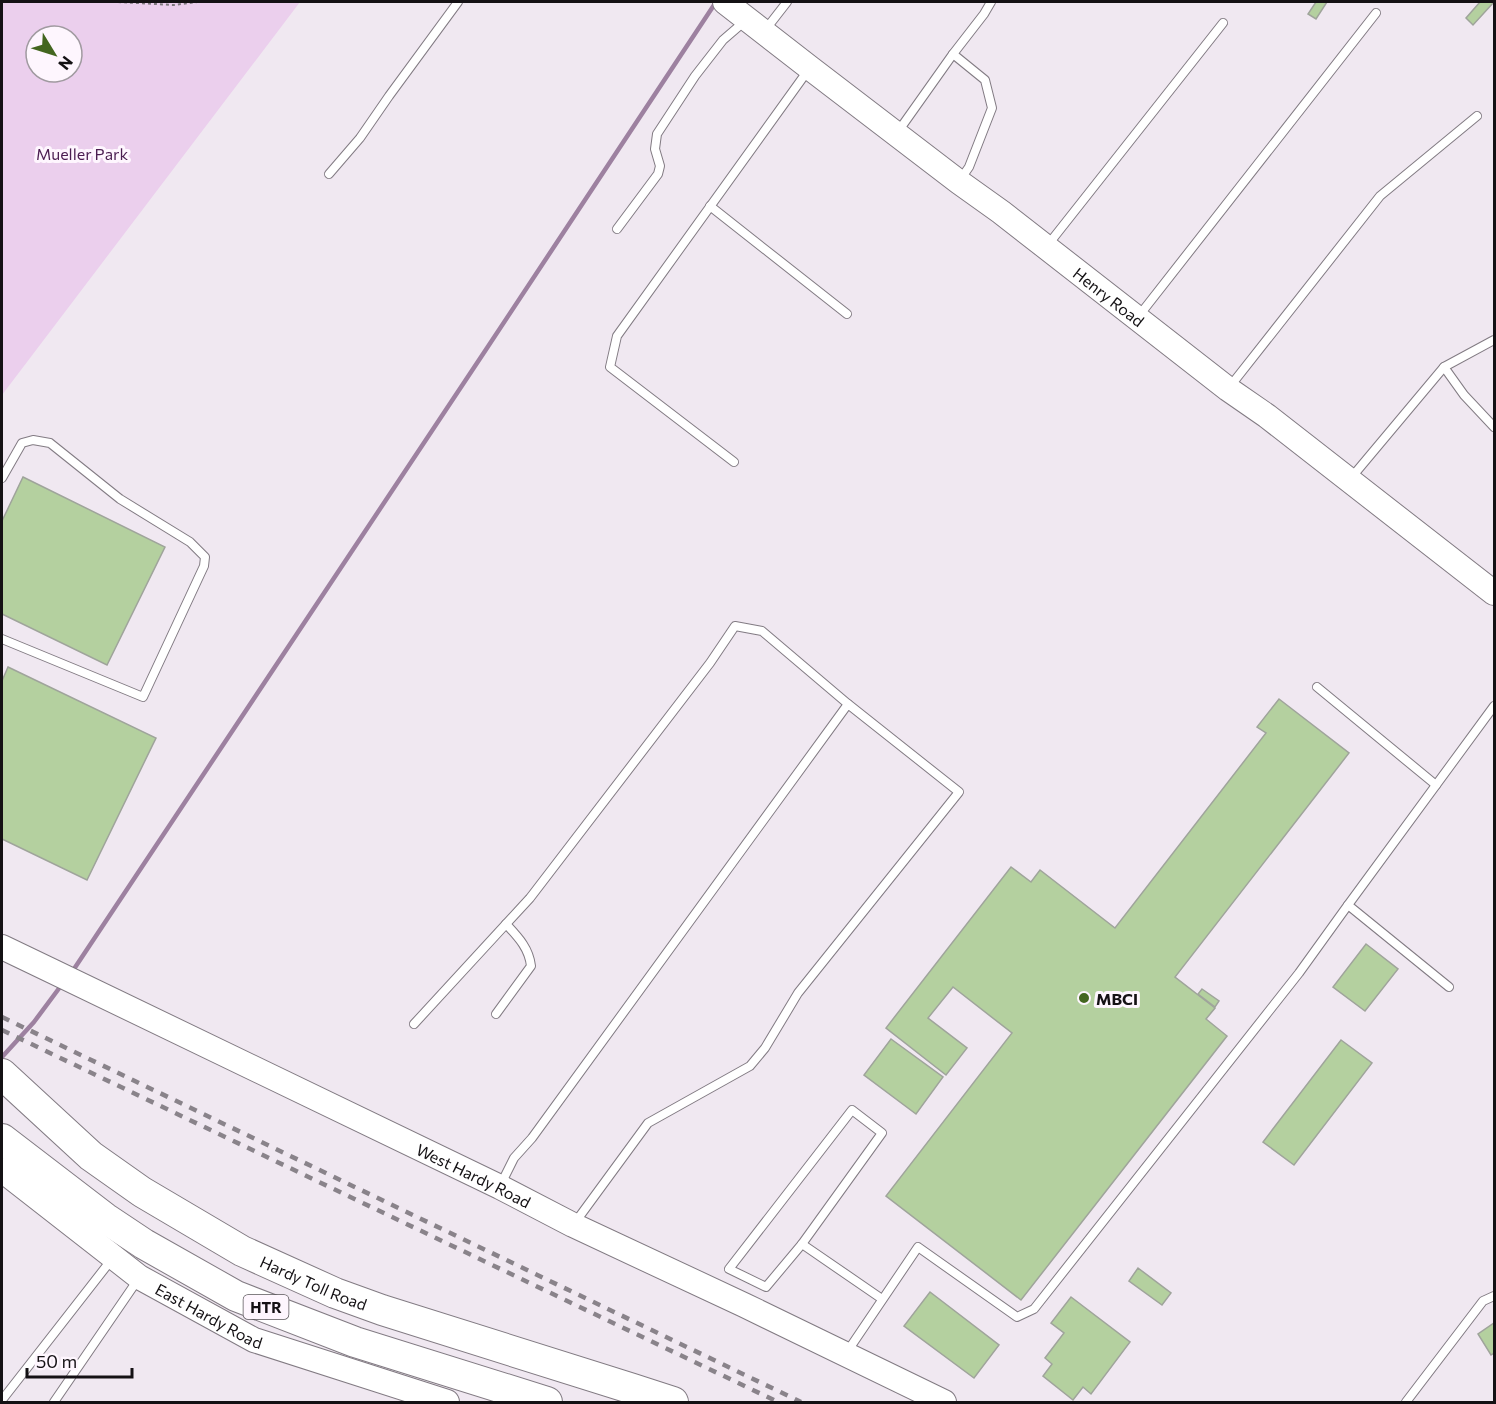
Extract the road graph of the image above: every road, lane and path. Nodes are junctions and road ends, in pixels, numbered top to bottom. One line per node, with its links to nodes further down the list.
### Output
1 (118, 2): 2 (path)
2 (197, 2)
3 (458, 2): 13 (lane)
4 (787, 2): 7 (lane)
5 (992, 2): 9 (lane)
6 (1376, 13): 19 (lane)
7 (743, 15): 10 (main road, Henry Road); 16 (lane)
8 (1223, 23): 17 (lane)
9 (953, 54): 12 (lane); 14 (lane)
10 (810, 68): 12 (main road, Henry Road); 15 (lane)
11 (1477, 116): 22 (lane)
12 (897, 134): 14 (main road, Henry Road)
13 (329, 174)
14 (959, 182): 17 (main road, Henry Road)
15 (710, 206): 18 (lane); 24 (lane)
16 (617, 229)
17 (1046, 248): 19 (main road, Henry Road)
18 (847, 314)
19 (1137, 318): 22 (main road, Henry Road)
20 (1494, 340): 21 (lane)
21 (1444, 367): 23 (lane); 26 (lane)
22 (1228, 389): 26 (main road, Henry Road)
23 (1494, 427)
24 (734, 462)
25 (2, 478): 28 (lane)
26 (1349, 481): 27 (main road, Henry Road)
27 (1494, 593)
28 (2, 639)
29 (1317, 687): 32 (lane)
30 (848, 704): 34 (lane); 41 (lane); 42 (lane)
31 (1494, 706): 32 (lane)
32 (1436, 785): 33 (lane)
33 (1348, 905): 36 (lane); 47 (lane)
34 (506, 924): 37 (lane); 38 (lane)
35 (2, 947): 41 (main road, West Hardy Road)
36 (1449, 987)
37 (496, 1014)
38 (414, 1024)
39 (2, 1074): 53 (highway, Hardy Toll Road / HTR)
40 (6, 1164): 44 (main road, East Hardy Road); 52 (highway, HTR)
41 (500, 1187): 42 (main road, West Hardy Road)
42 (573, 1225): 48 (main road, West Hardy Road)
43 (802, 1244): 43 (lane); 47 (lane)
44 (114, 1257): 45 (main road, East Hardy Road); 49 (lane)
45 (139, 1277): 50 (lane); 51 (main road, East Hardy Road)
46 (1494, 1296): 55 (lane)
47 (882, 1299): 48 (lane)
48 (846, 1354): 54 (main road, West Hardy Road)
49 (2, 1399)
50 (54, 1402)
51 (447, 1402)
52 (547, 1402)
53 (673, 1402)
54 (944, 1402)
55 (1406, 1402)

